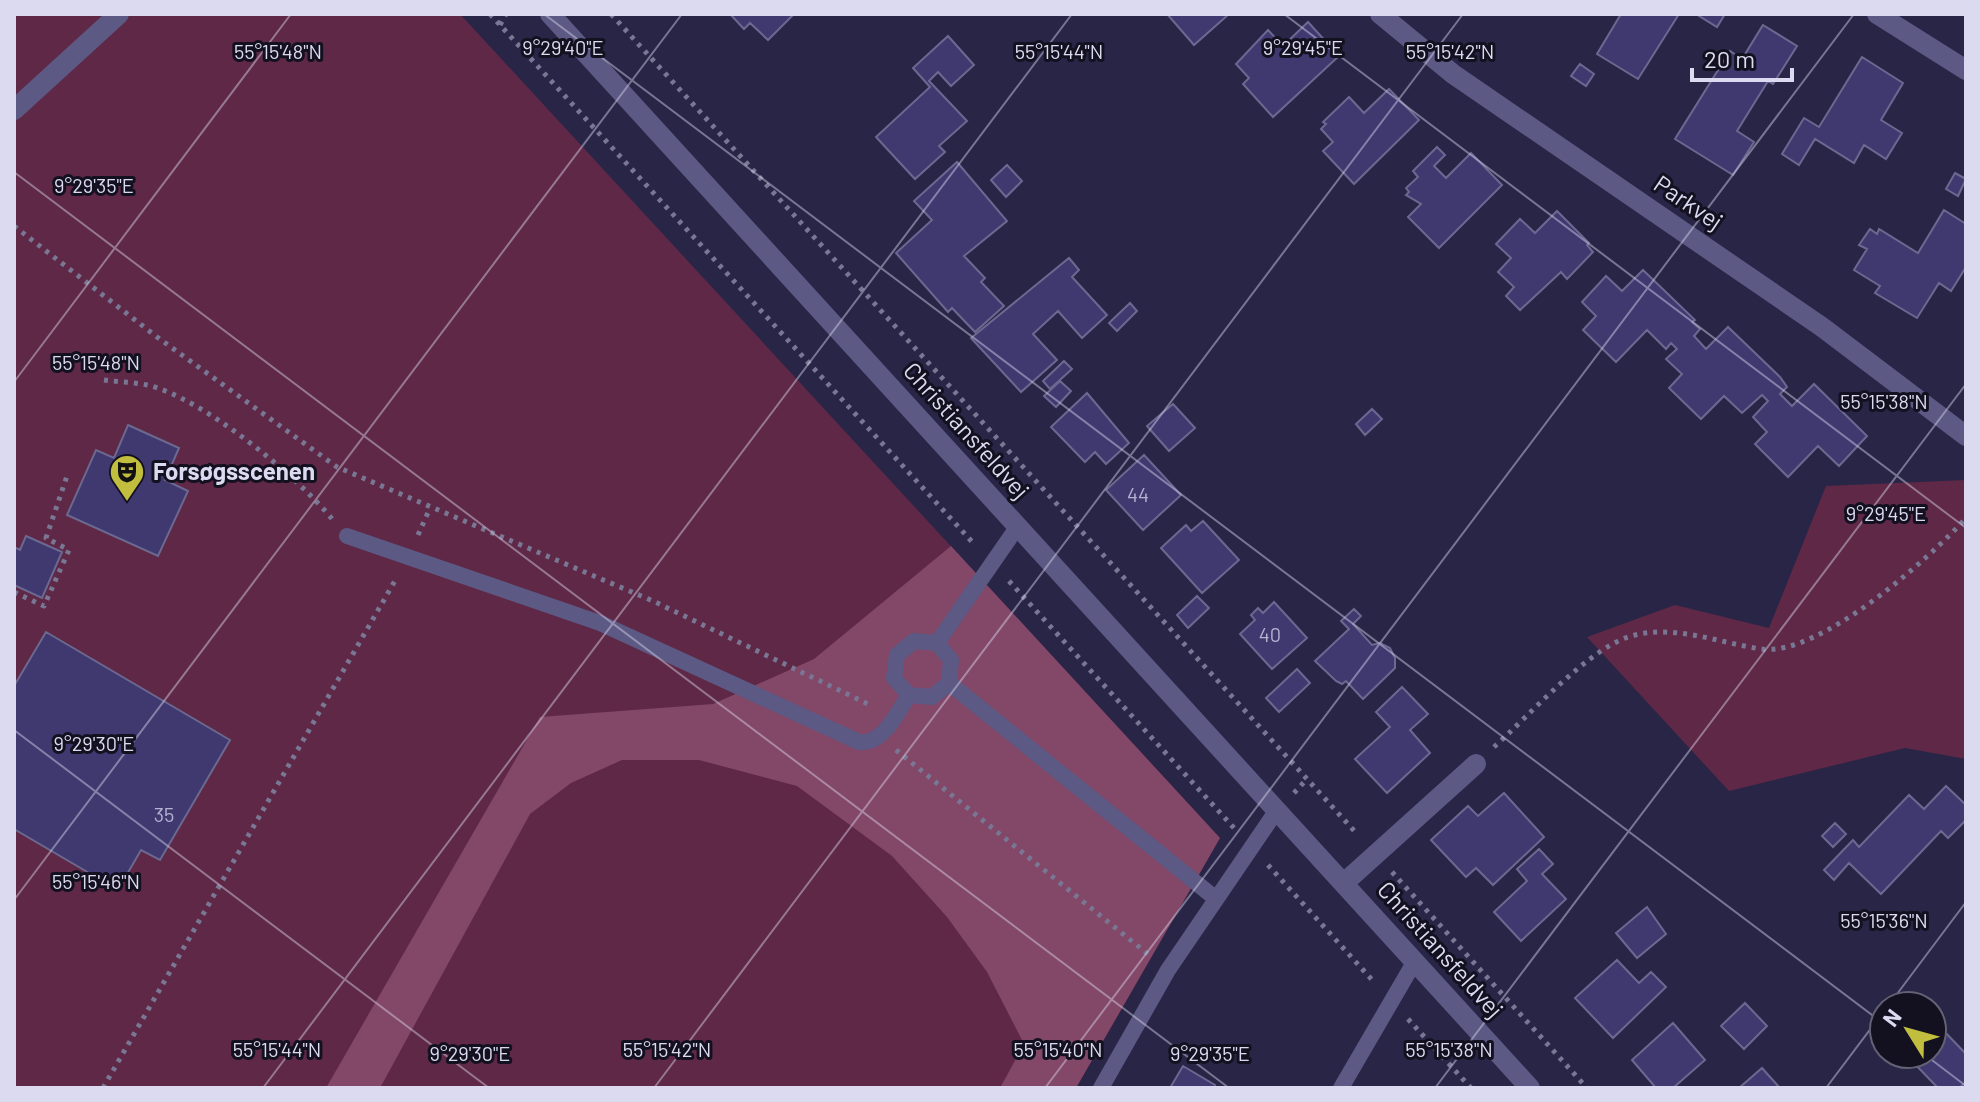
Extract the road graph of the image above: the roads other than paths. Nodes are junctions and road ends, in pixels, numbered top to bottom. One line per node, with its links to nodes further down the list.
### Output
1 (119, 14): 6 (street)
2 (550, 14): 8 (street, Christiansfeldvej)
3 (1380, 14): 7 (street, Parkvej)
4 (1877, 14): 5 (street)
5 (1966, 70)
6 (14, 110)
7 (1966, 436)
8 (1018, 526): 10 (lane); 14 (street, Christiansfeldvej)
9 (347, 536): 12 (lane)
10 (937, 643): 11 (lane); 12 (lane)
11 (949, 683): 12 (lane); 16 (lane)
12 (909, 695)
13 (1476, 764): 15 (street, Christiansfeldvej)
14 (1277, 810): 15 (street, Christiansfeldvej); 16 (lane)
15 (1344, 883): 17 (street, Christiansfeldvej)
16 (1215, 898): 18 (lane)
17 (1415, 961): 19 (lane); 20 (street, Christiansfeldvej)
18 (1101, 1088)
19 (1341, 1088)
20 (1530, 1088)

